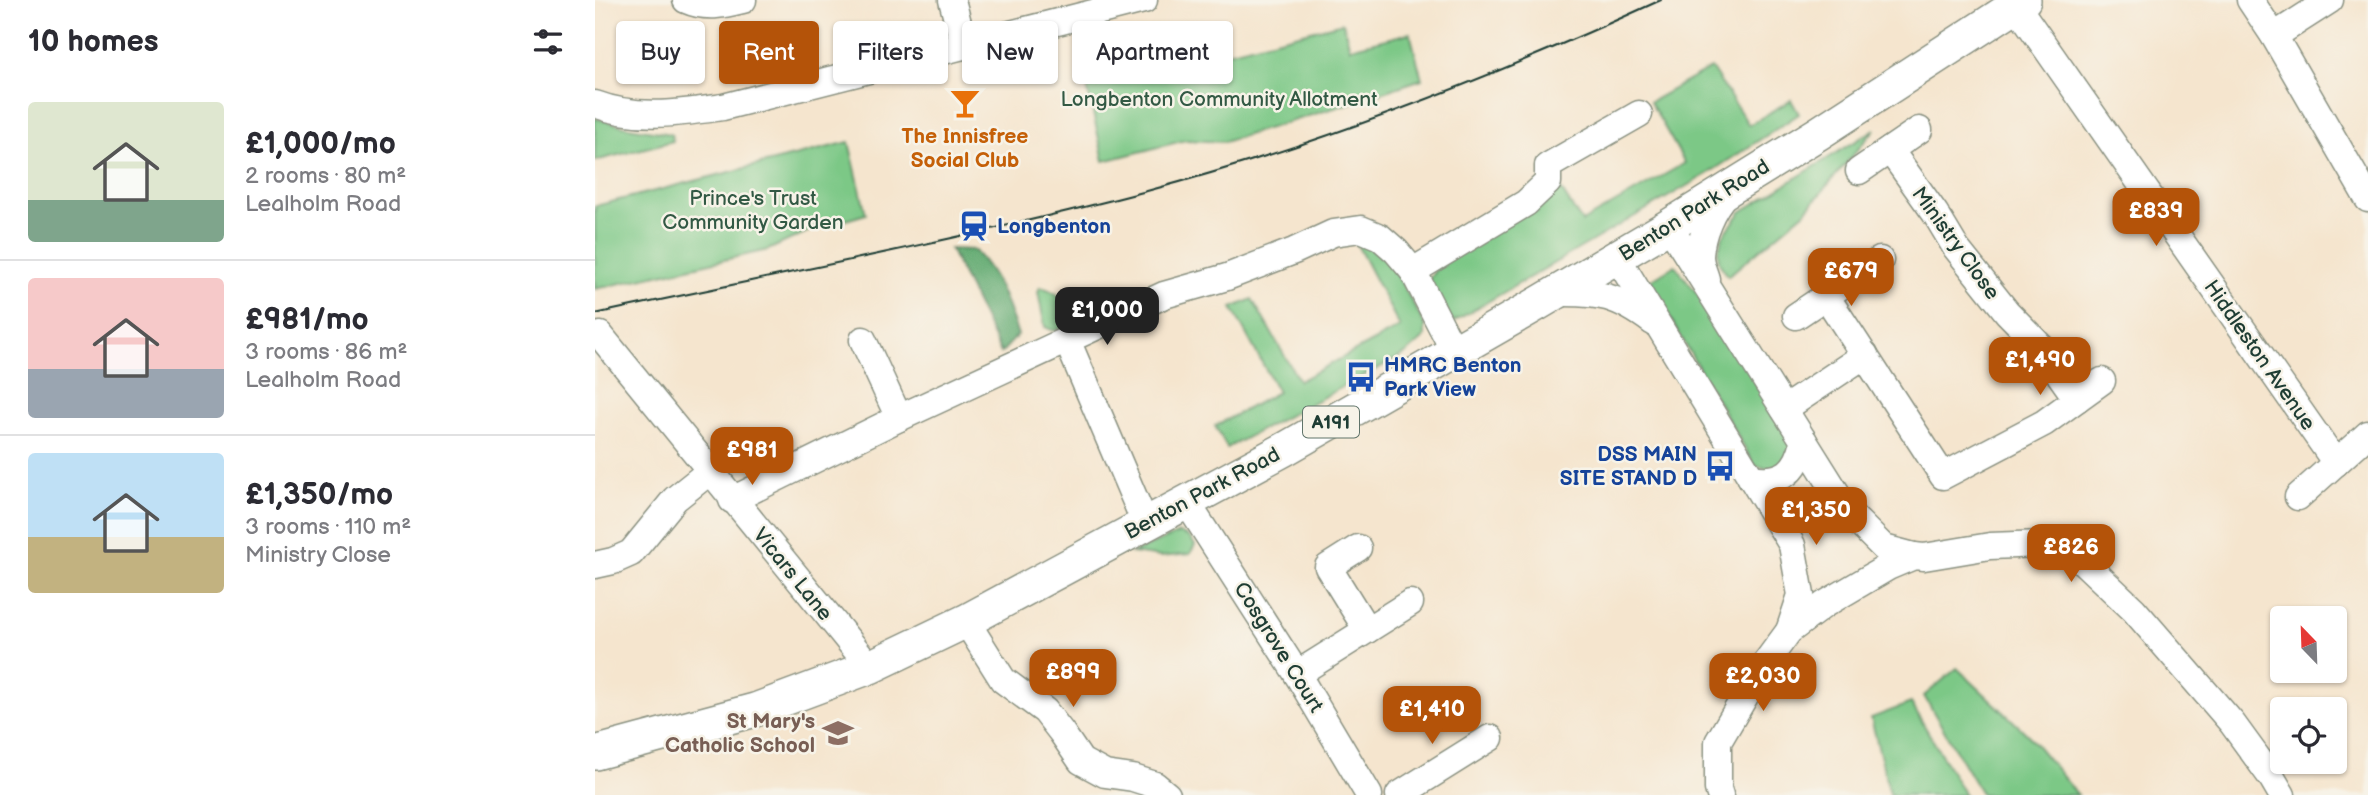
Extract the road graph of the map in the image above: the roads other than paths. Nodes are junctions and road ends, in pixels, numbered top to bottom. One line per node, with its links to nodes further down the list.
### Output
1 (686, 0): 2 (street)
2 (743, 0)
3 (952, 0): 10 (street)
4 (1144, 0): 8 (street)
5 (2250, 0): 9 (street)
6 (2330, 0): 9 (street)
7 (2020, 3): 18 (main road, Benton Park Road / A191); 40 (street, Hiddleston Avenue)
8 (1058, 22)
9 (2274, 36): 16 (street)
10 (962, 38)
11 (962, 47): 12 (street)
12 (595, 104)
13 (1639, 114): 23 (street)
14 (1919, 130): 15 (street)
15 (1890, 150): 17 (street); 35 (street, Ministry Close)
16 (2359, 162): 19 (street)
17 (1859, 171)
18 (1730, 188): 20 (main road, Benton Park Road / A191); 24 (street)
19 (2368, 199)
20 (1669, 226): 21 (main road, Benton Park Road / A191); 24 (street)
21 (1617, 257): 25 (main road, Benton Park Road / A191); 28 (street)
22 (1880, 260): 26 (street)
23 (1413, 271): 30 (street); 32 (street)
24 (1710, 291): 36 (street)
25 (1557, 293): 28 (street); 32 (main road, Benton Park Road / A191)
26 (1826, 296): 27 (street); 33 (street)
27 (1796, 316)
28 (1657, 325): 42 (street)
29 (863, 340): 37 (street)
30 (1067, 340): 37 (street); 46 (street)
31 (602, 350): 41 (street, Vicars Lane)
32 (1454, 351): 45 (main road, Benton Park Road / A191)
33 (1865, 355): 35 (street); 36 (street)
34 (2102, 381): 35 (street)
35 (2077, 399)
36 (1784, 409): 39 (street)
37 (899, 418): 44 (street)
38 (2368, 434): 40 (street)
39 (1804, 441): 42 (street); 48 (street)
40 (2336, 463): 43 (street)
41 (710, 471): 44 (street, Vicars Lane); 49 (street)
42 (1751, 478): 53 (street)
43 (2298, 497)
44 (733, 500): 54 (street, Vicars Lane)
45 (1186, 501): 46 (main road, Benton Park Road / A191); 55 (street, Cosgrove Court)
46 (1145, 523): 51 (main road, Benton Park Road / A191)
47 (1358, 548): 52 (street)
48 (1914, 556): 53 (street); 62 (street)
49 (595, 565)
50 (1411, 603): 52 (street)
51 (966, 621): 54 (main road, Benton Park Road / A191); 58 (street)
52 (1367, 630): 55 (street)
53 (1789, 631): 61 (street)
54 (870, 667): 57 (main road, Benton Park Road / A191)
55 (1297, 674): 59 (street, Cosgrove Court)
56 (1490, 738): 60 (street)
57 (595, 753)
58 (1167, 795)
59 (1369, 795)
60 (1398, 795)
61 (1720, 795)
62 (2282, 795)

